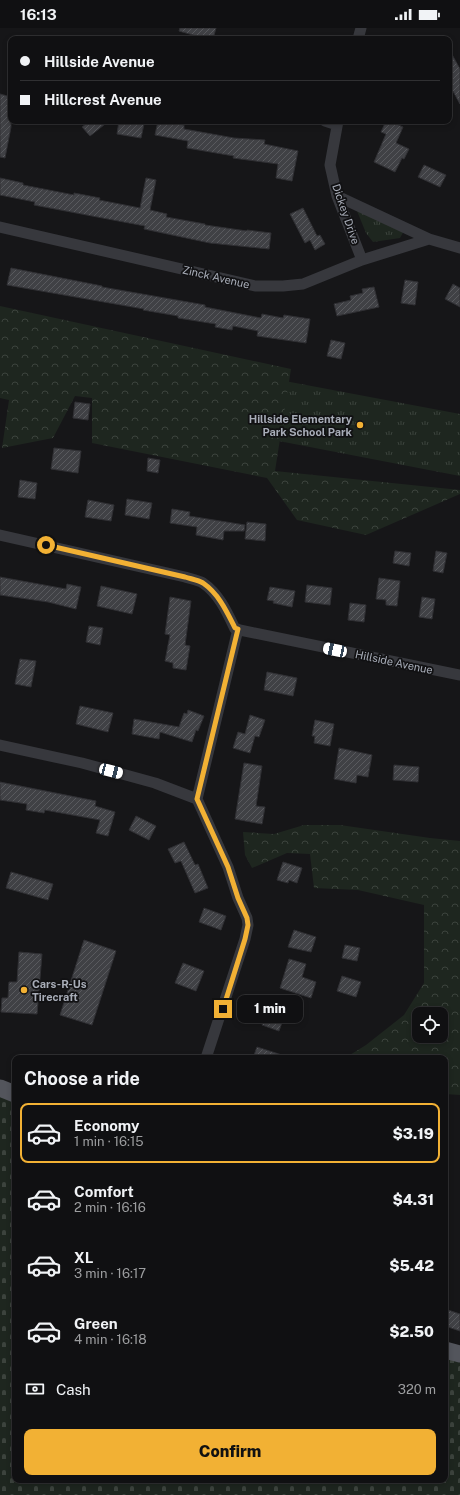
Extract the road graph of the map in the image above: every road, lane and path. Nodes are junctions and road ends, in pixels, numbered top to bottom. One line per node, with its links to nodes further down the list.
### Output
1 (337, 124): 2 (street, Dickey Drive)
2 (337, 196): 4 (street); 6 (street, Dickey Drive)
3 (0, 227): 6 (street, Zinck Avenue)
4 (429, 239): 5 (street); 6 (street, Zinck Avenue)
5 (460, 248)
6 (362, 260)
7 (0, 535): 8 (street)
8 (238, 629): 9 (street, Hillside Avenue); 11 (street)
9 (460, 676)
10 (0, 745): 11 (street)
11 (197, 799): 12 (street)
12 (207, 1055)
13 (0, 1088): 14 (main road)
14 (12, 1093)
15 (448, 1351): 16 (main road)
16 (460, 1354)

